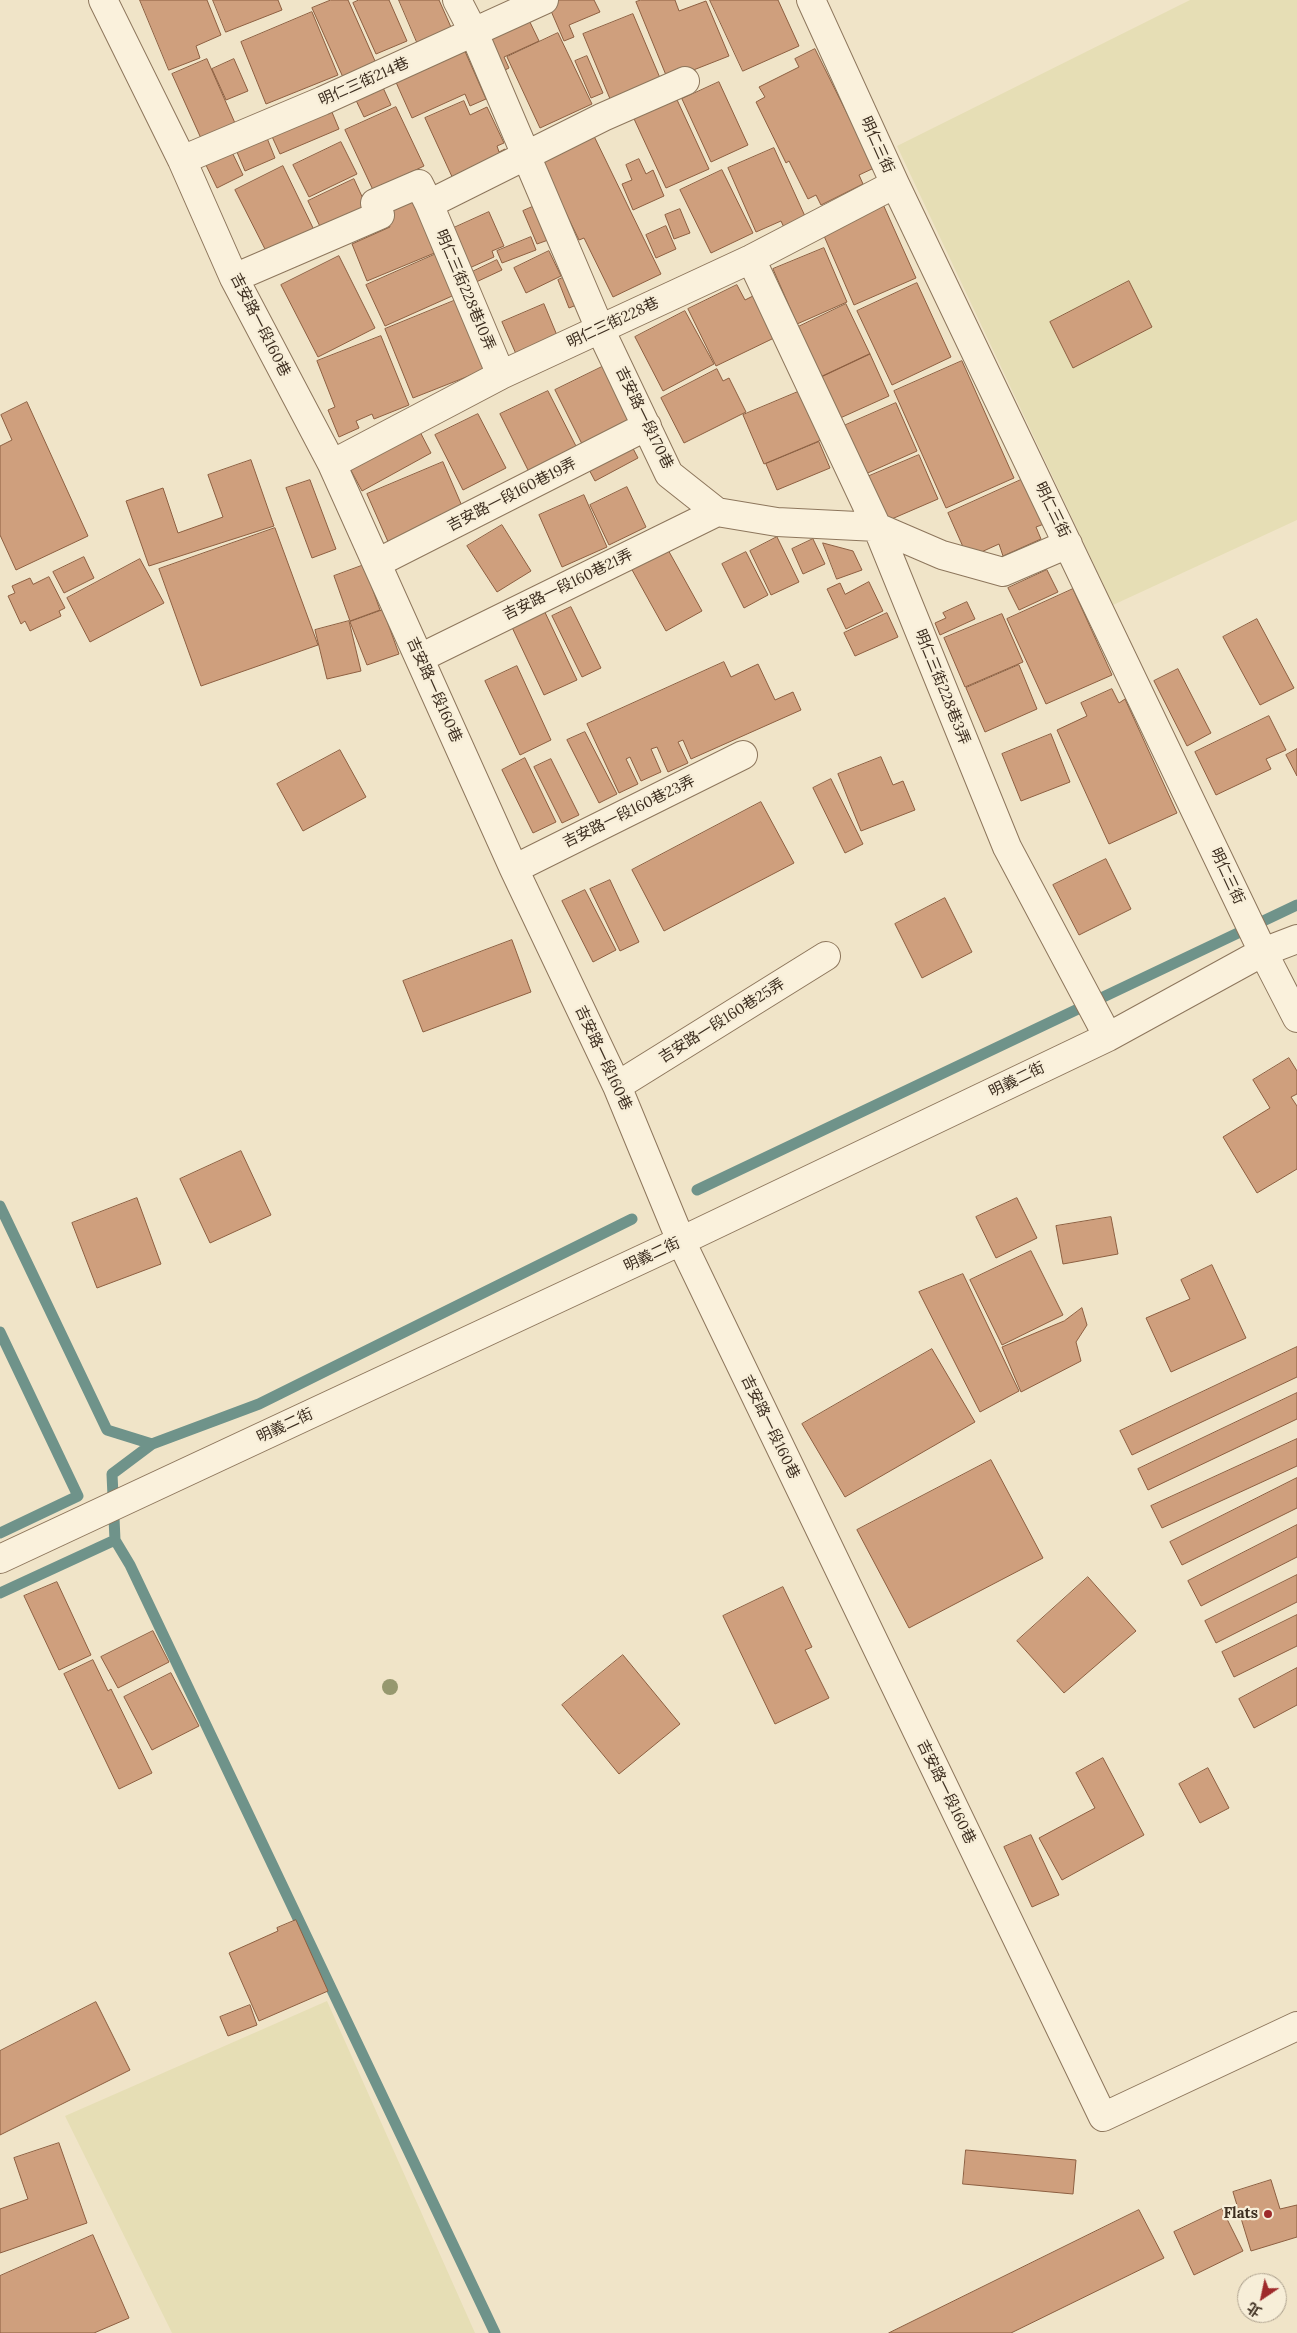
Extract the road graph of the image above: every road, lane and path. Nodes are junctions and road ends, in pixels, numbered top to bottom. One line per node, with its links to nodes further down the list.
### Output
1 (103, 0): 8 (street, 吉安路一段160巷)
2 (458, 0): 5 (street, 吉安路一段170巷)
3 (544, 0): 5 (street, 明仁三街214巷)
4 (811, 0): 9 (street, 明仁三街)
5 (474, 33): 7 (street, 吉安路一段170巷); 8 (street, 明仁三街214巷)
6 (685, 81): 7 (street)
7 (525, 156): 10 (street); 13 (street, 吉安路一段170巷)
8 (182, 160): 12 (street, 吉安路一段160巷)
9 (894, 184): 11 (street, 明仁三街228巷); 19 (street, 明仁三街)
10 (429, 204): 12 (street, 明仁三街228巷10弄); 14 (street, 明仁三街228巷10弄)
11 (751, 259): 13 (street, 明仁三街228巷); 18 (street, 明仁三街228巷3弄)
12 (234, 278): 16 (street, 吉安路一段160巷)
13 (600, 329): 14 (street, 明仁三街228巷); 15 (street, 吉安路一段170巷)
14 (501, 375): 16 (street, 明仁三街228巷)
15 (647, 426): 17 (street, 吉安路一段170巷); 20 (street, 吉安路一段160巷19弄)
16 (332, 464): 20 (street, 吉安路一段160巷)
17 (717, 512): 18 (street, 吉安路一段170巷); 21 (street, 吉安路一段160巷21弄)
18 (877, 527): 19 (street, 吉安路一段170巷); 28 (street, 明仁三街228巷3弄)
19 (1068, 544): 25 (street, 明仁三街)
20 (377, 563): 21 (street, 吉安路一段160巷)
21 (420, 658): 23 (street, 吉安路一段160巷)
22 (743, 755): 23 (street, 吉安路一段160巷23弄)
23 (514, 869): 29 (street, 吉安路一段160巷)
24 (1297, 939): 25 (street, 明義二街)
25 (1263, 952): 27 (street, 明仁三街); 28 (street, 明義二街)
26 (826, 956): 29 (street, 吉安路一段160巷25弄)
27 (1297, 1018)
28 (1108, 1037): 30 (street, 明義二街)
29 (617, 1086): 30 (street, 吉安路一段160巷)
30 (681, 1241): 31 (street, 明義二街); 32 (street, 吉安路一段160巷)
31 (0, 1559)
32 (1297, 2026)

